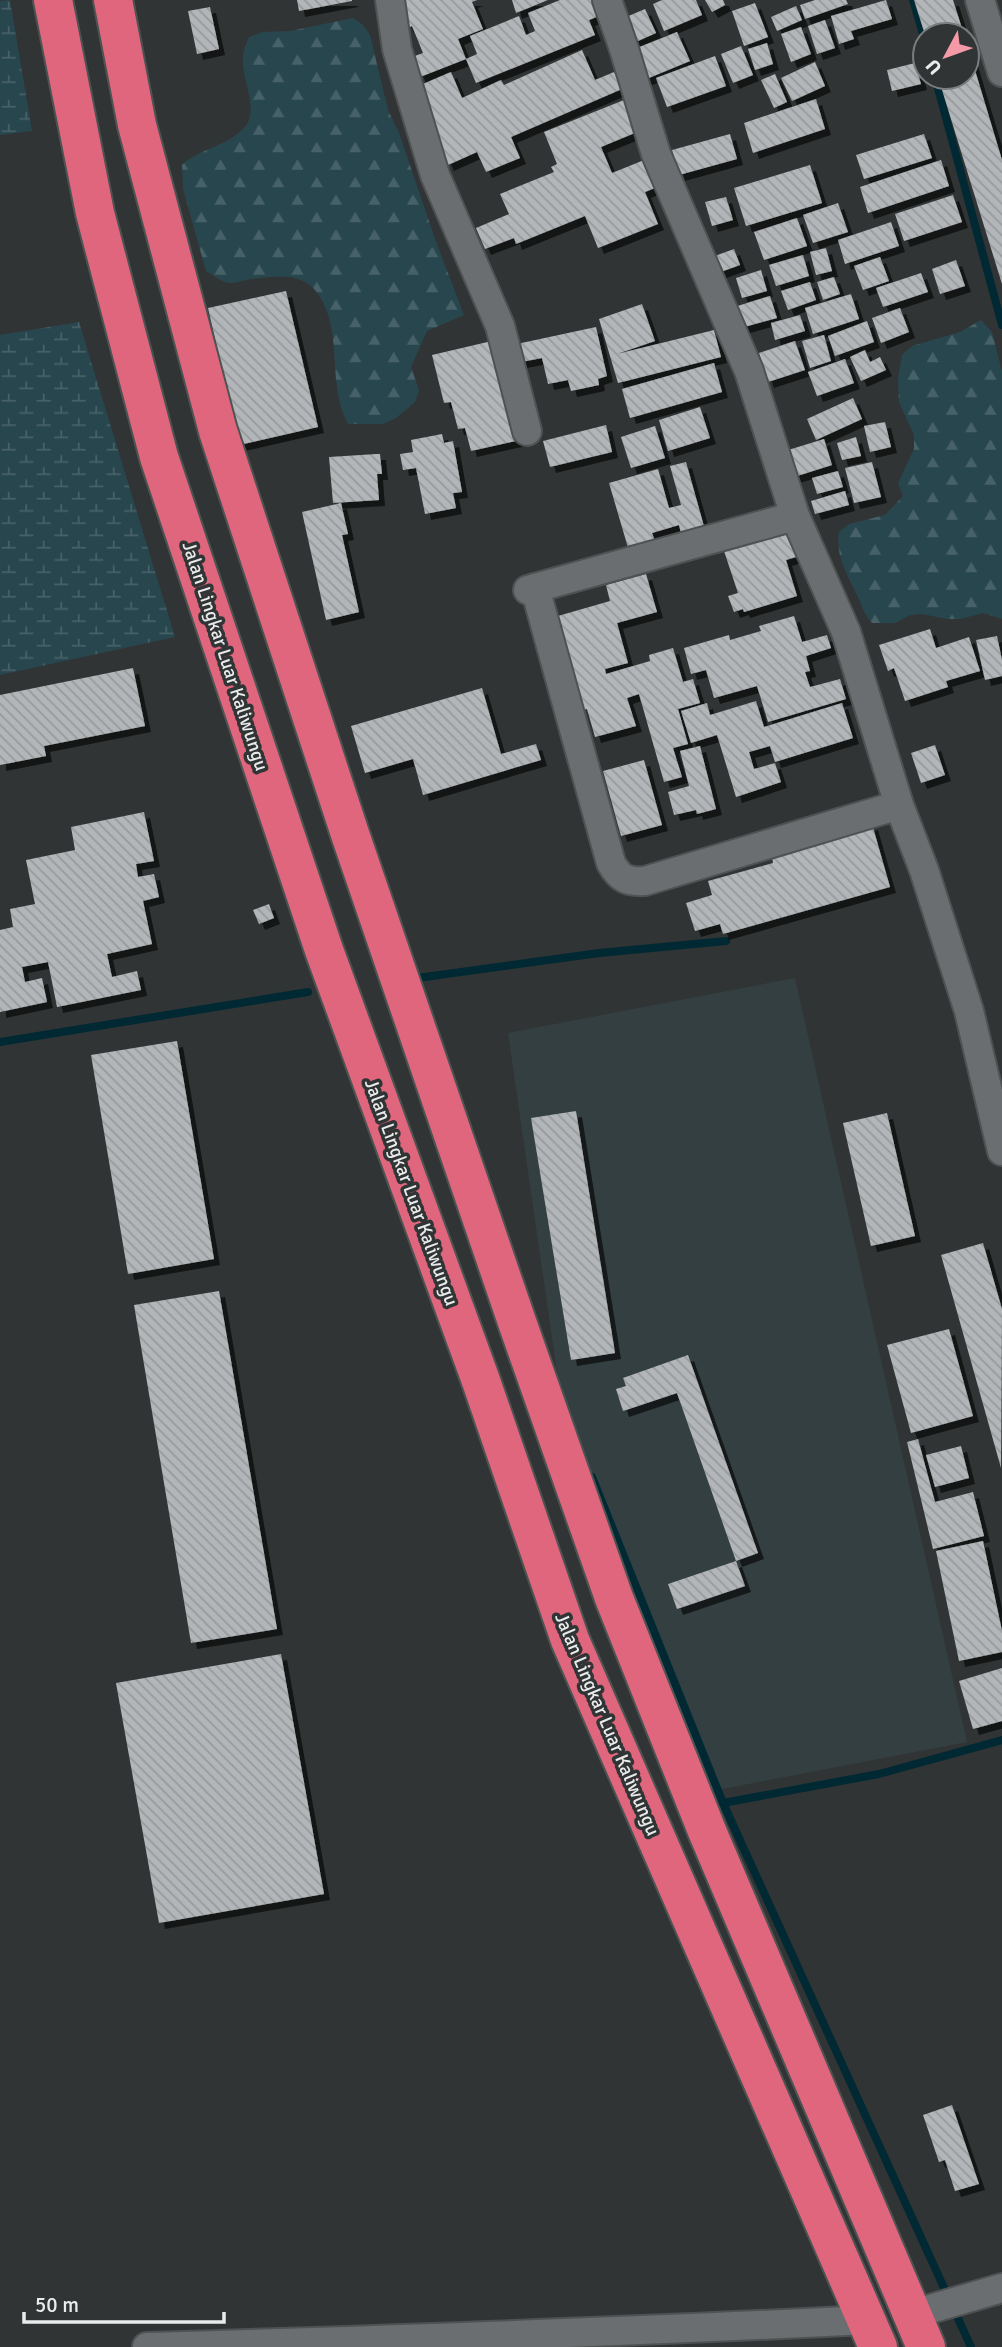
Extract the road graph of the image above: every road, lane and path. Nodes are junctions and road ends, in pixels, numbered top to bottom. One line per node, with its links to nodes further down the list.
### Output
1 (53, 0): 13 (highway, Jalan Lingkar Luar Kaliwungu)
2 (113, 0): 12 (highway)
3 (390, 0): 7 (street)
4 (607, 0): 8 (street)
5 (980, 0): 6 (street)
6 (1002, 72)
7 (527, 431)
8 (795, 516): 9 (street); 9 (street)
9 (899, 805): 10 (street)
10 (1002, 1150)
11 (1002, 2287): 12 (street)
12 (936, 2316)
13 (872, 2334): 14 (street)
14 (148, 2347)

